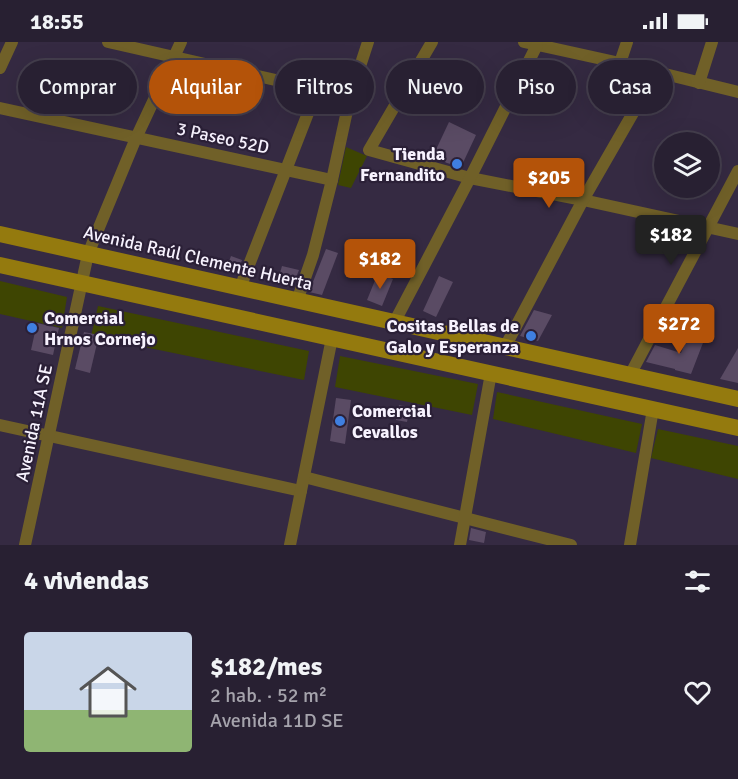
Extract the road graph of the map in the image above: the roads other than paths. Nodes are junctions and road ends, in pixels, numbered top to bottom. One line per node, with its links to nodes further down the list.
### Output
1 (12, 42): 14 (street)
2 (108, 42): 10 (street)
3 (182, 42): 10 (street, Avenida 11A SE)
4 (368, 42): 11 (street)
5 (432, 42): 26 (street)
6 (524, 42): 9 (street)
7 (627, 42): 13 (street)
8 (712, 42): 17 (street)
9 (537, 45): 12 (street); 26 (street)
10 (175, 57): 16 (street); 23 (street, Avenida 11A SE)
11 (362, 60)
12 (606, 60)
13 (621, 60)
14 (0, 68)
15 (673, 77): 17 (street)
16 (275, 80)
17 (699, 83): 18 (street)
18 (738, 92)
19 (0, 108): 23 (street, 3 Paseo 52D)
20 (308, 114): 24 (street)
21 (346, 114): 27 (street)
22 (632, 114): 28 (street)
23 (136, 138): 24 (street, 3 Paseo 52D); 32 (street, Avenida 11A SE)
24 (286, 170): 27 (street, 3 Paseo 52D); 35 (street)
25 (738, 171): 29 (street)
26 (470, 178): 28 (street); 37 (street)
27 (332, 180): 36 (street)
28 (583, 200): 29 (street); 39 (street)
29 (709, 227): 31 (street); 41 (street)
30 (0, 234): 32 (main road, Avenida Raúl Clemente Huerta)
31 (738, 234)
32 (88, 254): 34 (street, Avenida 11A SE); 35 (main road, Avenida Raúl Clemente Huerta)
33 (0, 265): 34 (main road)
34 (83, 283): 38 (main road); 46 (street, Avenida 11A SE)
35 (240, 288): 36 (main road, Avenida Raúl Clemente Huerta)
36 (297, 301): 37 (main road, Avenida Raúl Clemente Huerta)
37 (394, 323): 39 (main road, Avenida Raúl Clemente Huerta)
38 (332, 338): 40 (main road); 47 (street)
39 (505, 347): 41 (main road, Avenida Raúl Clemente Huerta)
40 (490, 373): 43 (main road); 49 (street)
41 (630, 375): 42 (main road, Avenida Raúl Clemente Huerta)
42 (738, 399)
43 (653, 409): 45 (main road); 54 (street)
44 (0, 425): 46 (street)
45 (738, 428)
46 (49, 436): 48 (street); 50 (street, Avenida 11A SE)
47 (304, 477): 48 (street); 49 (street)
48 (301, 491): 51 (street)
49 (465, 518): 52 (street); 53 (street)
50 (25, 545)
51 (290, 545)
52 (460, 545)
53 (571, 545)
54 (630, 545)

